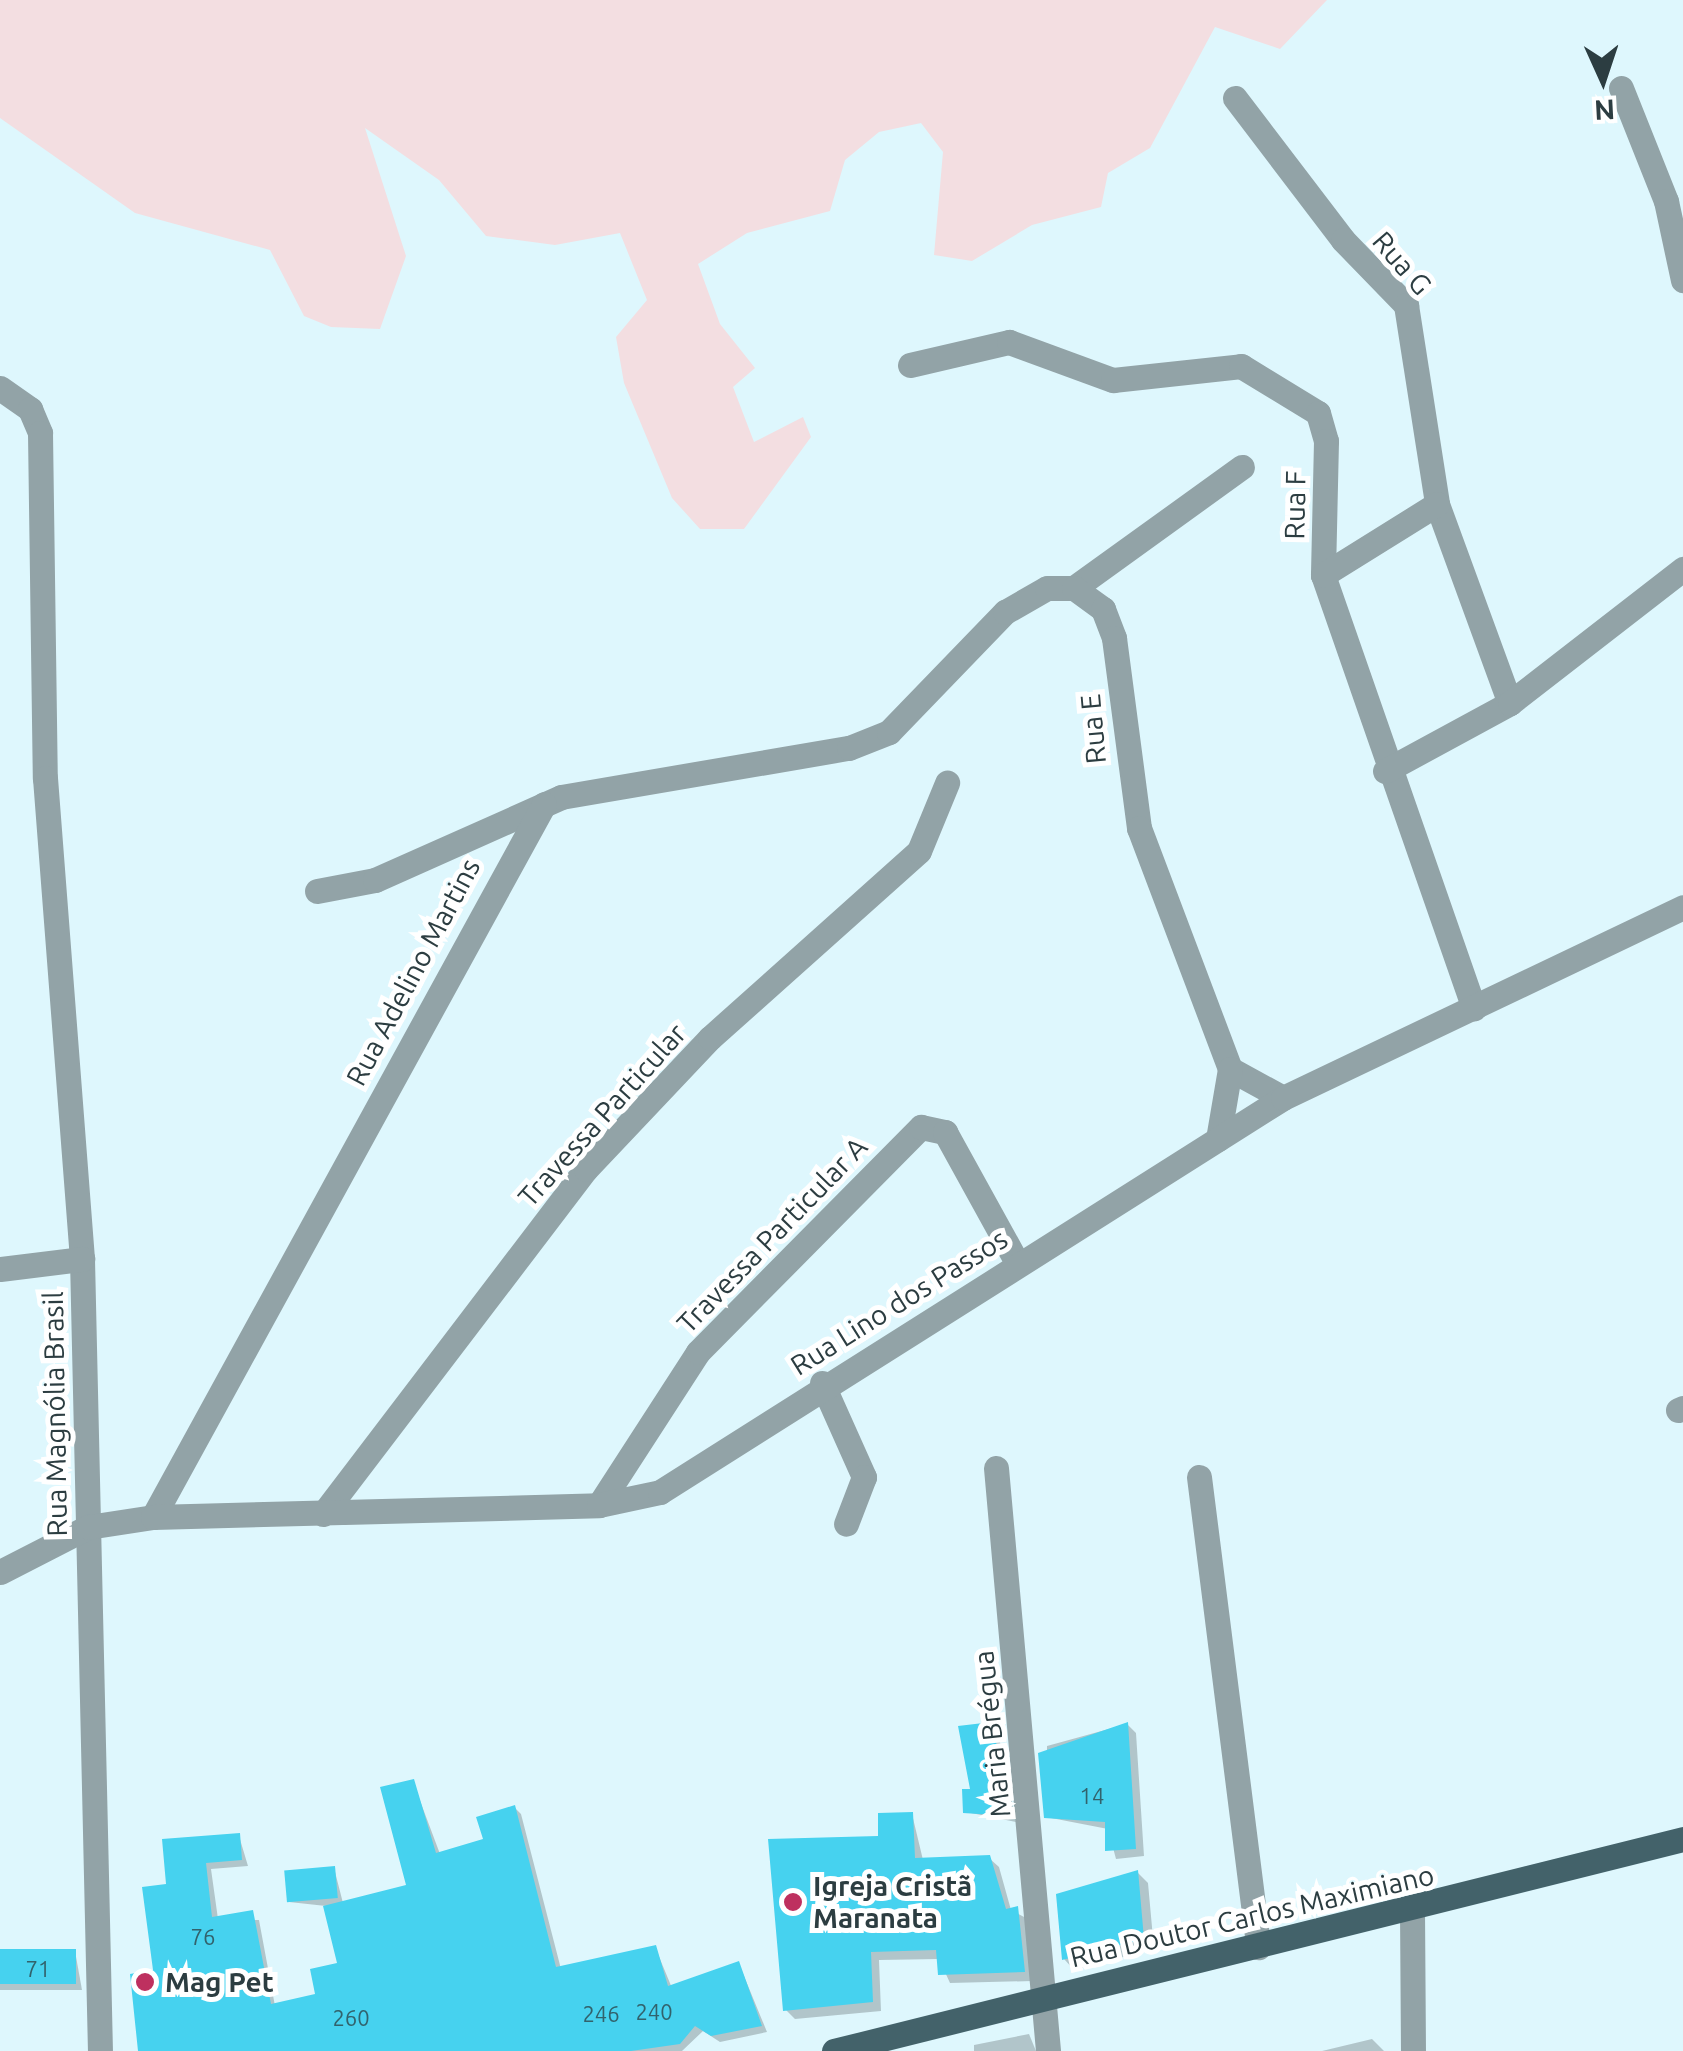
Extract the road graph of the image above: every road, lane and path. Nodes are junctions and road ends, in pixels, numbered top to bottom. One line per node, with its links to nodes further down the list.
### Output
1 (1621, 88): 3 (street)
2 (1236, 98): 7 (street, Rua G)
3 (1683, 280)
4 (910, 365): 9 (street, Rua F)
5 (0, 388): 21 (street, Rua Magnólia Brasil)
6 (1242, 466): 10 (street)
7 (1437, 504): 9 (street); 11 (street, Rua G)
8 (1683, 569): 11 (street)
9 (1323, 575): 12 (street, Rua F)
10 (1074, 588): 14 (street); 18 (street, Rua E)
11 (1510, 703): 12 (street)
12 (1385, 771): 17 (street, Rua F)
13 (947, 783): 28 (street, Travessa Particular)
14 (544, 804): 15 (street); 29 (street, Rua Adelino Martins)
15 (317, 892)
16 (1683, 907): 17 (street, Rua Lino dos Passos)
17 (1474, 1008): 19 (street, Rua Lino dos Passos)
18 (1230, 1069): 19 (street); 20 (street)
19 (1283, 1098): 20 (street, Rua Lino dos Passos)
20 (1218, 1139): 22 (street, Rua Lino dos Passos)
21 (82, 1259): 23 (street); 31 (street, Rua Magnólia Brasil)
22 (1018, 1264): 24 (street, Rua Lino dos Passos); 27 (street, Travessa Particular A)
23 (0, 1269)
24 (822, 1384): 27 (street, Rua Lino dos Passos); 30 (street)
25 (996, 1468): 36 (street, Maria Brégua)
26 (1199, 1477): 35 (street)
27 (599, 1505): 28 (street, Rua Lino dos Passos)
28 (323, 1514): 29 (street, Rua Lino dos Passos)
29 (153, 1517): 31 (street, Rua Lino dos Passos)
30 (846, 1524)
31 (88, 1527): 32 (street, Rua Lino dos Passos); 37 (street, Rua Magnólia Brasil)
32 (0, 1572)
33 (1683, 1838): 34 (main road, Rua Doutor Carlos Maximiano)
34 (1412, 1910): 35 (main road, Rua Doutor Carlos Maximiano); 40 (street)
35 (1258, 1947): 36 (main road, Rua Doutor Carlos Maximiano)
36 (1046, 1994): 38 (main road, Rua Doutor Carlos Maximiano); 39 (street, Maria Brégua)
37 (100, 2051)
38 (834, 2051)
39 (1048, 2051)
40 (1413, 2051)

